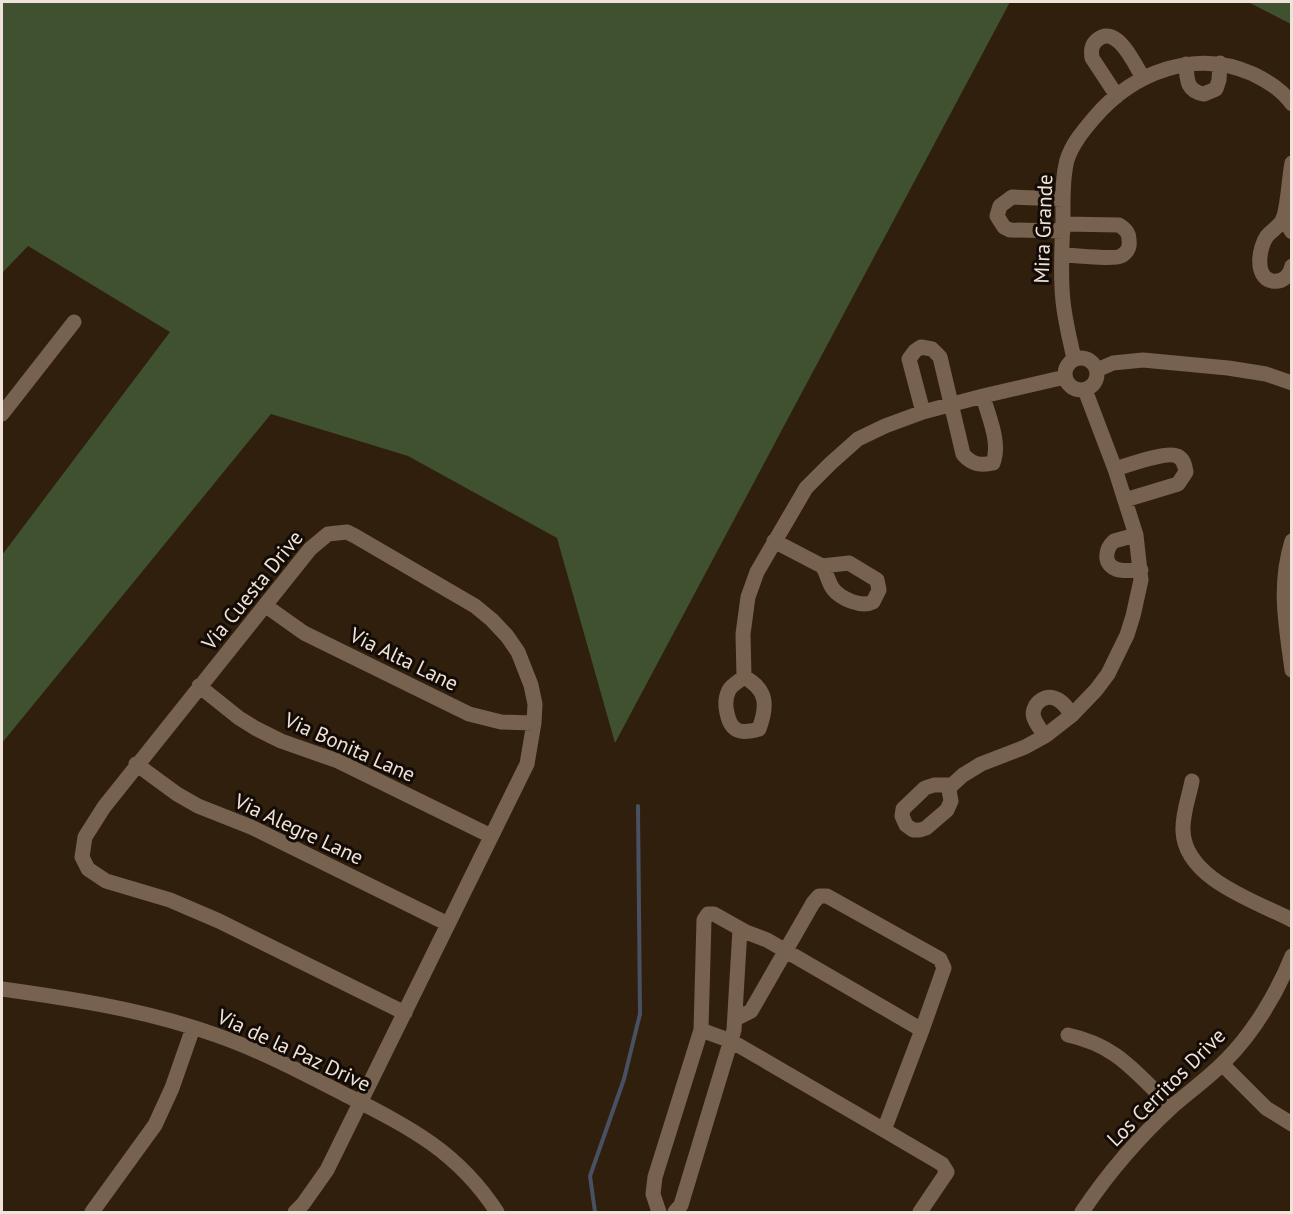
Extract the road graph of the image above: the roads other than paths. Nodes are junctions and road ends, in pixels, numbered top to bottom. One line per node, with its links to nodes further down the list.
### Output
1 (1220, 63): 2 (street, Mira Grande); 2 (street); 5 (street, Mira Grande)
2 (1186, 64): 3 (street, Mira Grande)
3 (1143, 78): 4 (street, Mira Grande); 4 (street)
4 (1117, 96): 7 (street, Mira Grande)
5 (1292, 104)
6 (1292, 163): 8 (street)
7 (1063, 199): 9 (street, Mira Grande); 9 (street)
8 (1283, 218): 10 (street); 12 (street)
9 (1063, 227): 11 (street, Mira Grande); 11 (street)
10 (1292, 232)
11 (1062, 255): 14 (street, Mira Grande)
12 (1292, 266)
13 (74, 322): 22 (street)
14 (1074, 359): 15 (street); 16 (street)
15 (1097, 370): 17 (street); 18 (street)
16 (1065, 378): 18 (street); 19 (street)
17 (1292, 383)
18 (1085, 390): 23 (street)
19 (983, 396): 20 (street); 20 (street)
20 (951, 405): 21 (street); 21 (street)
21 (923, 412): 26 (street)
22 (2, 414)
23 (1115, 469): 24 (street); 24 (street)
24 (1125, 500): 25 (street)
25 (1136, 535): 29 (street); 29 (street)
26 (774, 541): 28 (street); 32 (street)
27 (1292, 541): 31 (street)
28 (822, 566)
29 (1141, 570): 34 (street)
30 (266, 606): 33 (street, Via Cuesta Drive); 35 (street, Via Alta Lane); 35 (street, Via Cuesta Drive)
31 (1292, 670)
32 (744, 677)
33 (199, 686): 37 (street, Via Cuesta Drive); 40 (street, Via Bonita Lane)
34 (1072, 715): 36 (street); 36 (street)
35 (534, 723): 40 (street, Via Cuesta Drive)
36 (1045, 736): 39 (street)
37 (136, 764): 42 (street, Via Alegre Lane); 47 (street, Via Cuesta Drive)
38 (1192, 781): 41 (street)
39 (952, 785)
40 (491, 837): 42 (street, Via Cuesta Drive)
41 (1292, 920)
42 (448, 924): 47 (street, Via Cuesta Drive)
43 (740, 929): 44 (street); 48 (street); 50 (street)
44 (785, 951): 48 (street); 51 (street); 51 (street)
45 (1292, 956): 54 (street, Los Cerritos Drive)
46 (2, 989): 49 (street, Via de la Paz Drive)
47 (405, 1013): 55 (street, Via Cuesta Drive)
48 (735, 1019): 53 (street)
49 (193, 1028): 55 (street, Via de la Paz Drive); 59 (street)
50 (701, 1030): 53 (street); 62 (street)
51 (922, 1030): 58 (street)
52 (1068, 1035): 56 (street)
53 (731, 1041): 58 (street); 63 (street)
54 (1222, 1064): 56 (street, Los Cerritos Drive); 57 (street)
55 (360, 1102): 60 (street, Via Cuesta Drive); 61 (street, Via de la Paz Drive)
56 (1172, 1107): 65 (street, Los Cerritos Drive)
57 (1292, 1124)
58 (884, 1130): 64 (street)
59 (92, 1212)
60 (295, 1212)
61 (497, 1212)
62 (659, 1212)
63 (675, 1212)
64 (920, 1212)
65 (1082, 1212)

